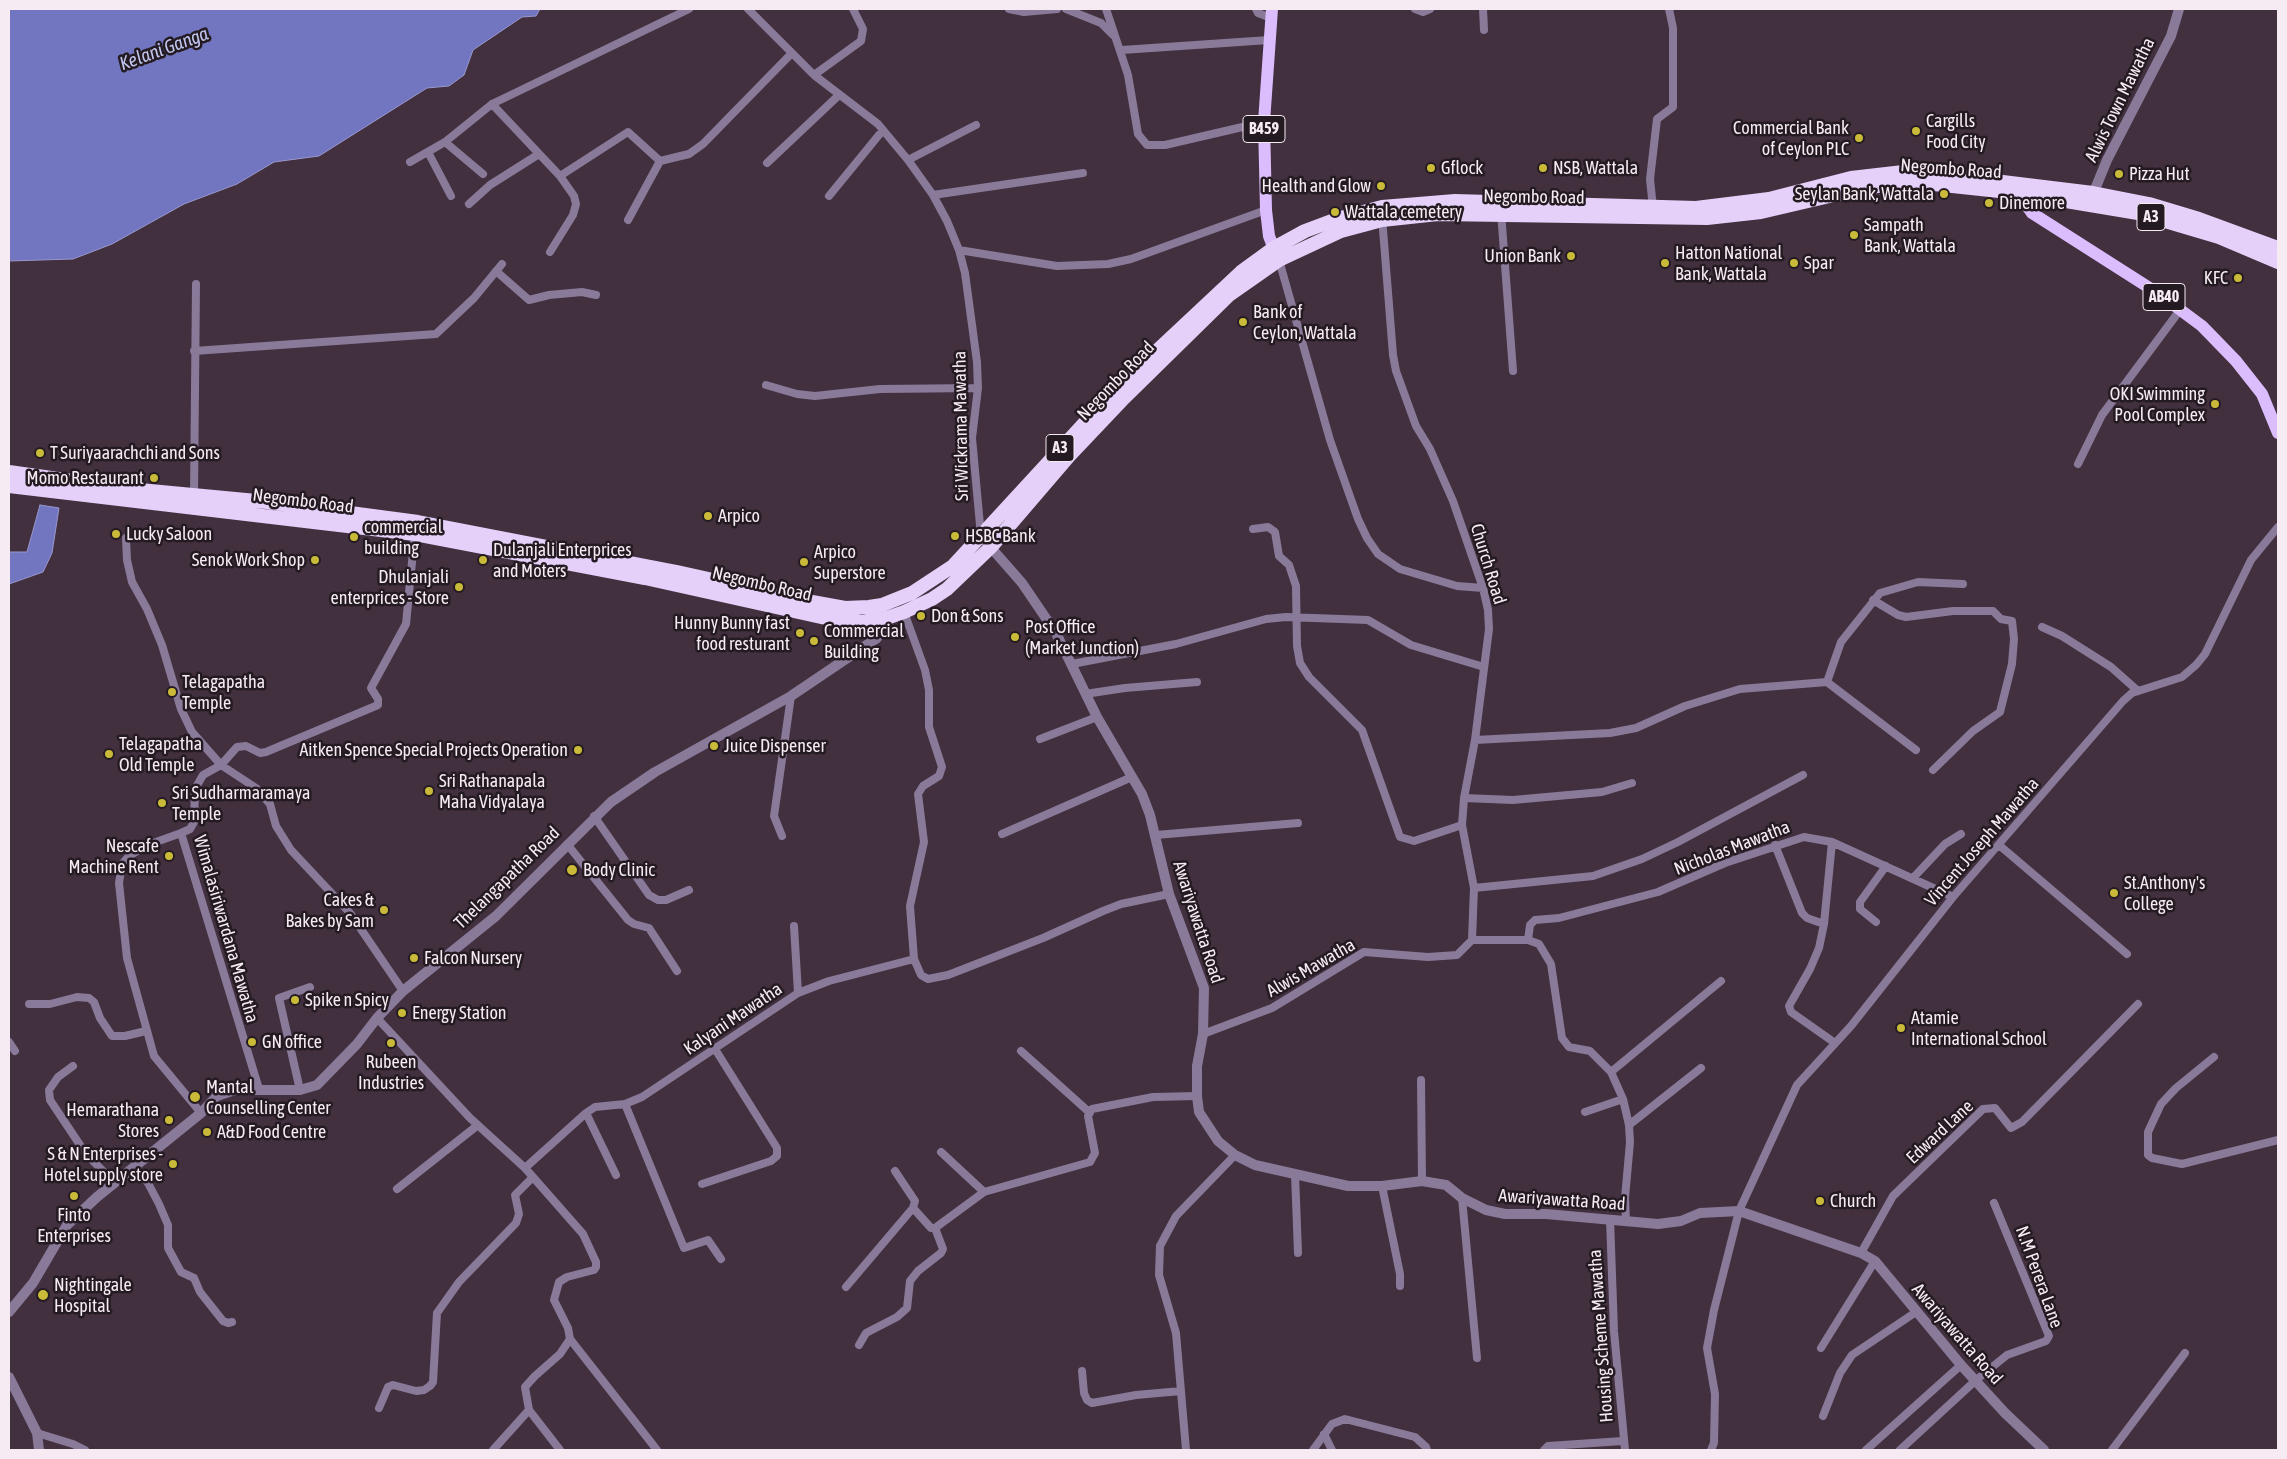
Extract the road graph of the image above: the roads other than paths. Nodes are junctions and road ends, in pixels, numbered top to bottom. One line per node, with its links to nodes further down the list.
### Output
1 (690, 9): 22 (street)
2 (748, 9): 19 (street, Sri Wickrama Mawatha)
3 (853, 9): 20 (street)
4 (1009, 9): 5 (street)
5 (1057, 9)
6 (1066, 9): 16 (street)
7 (1106, 9): 16 (street)
8 (1256, 9): 14 (street)
9 (1414, 9): 10 (street)
10 (1430, 9)
11 (1483, 9): 15 (street)
12 (1669, 9): 42 (street)
13 (2179, 9): 40 (street, Alwis Town Mawatha)
14 (1271, 13): 17 (main road, B459)
15 (1484, 30)
16 (1116, 38): 18 (street)
17 (1269, 40): 18 (street); 23 (main road, B459)
18 (1122, 50): 23 (street)
19 (791, 54): 20 (street, Sri Wickrama Mawatha); 30 (street)
20 (814, 75): 21 (street, Sri Wickrama Mawatha)
21 (839, 95): 25 (street, Sri Wickrama Mawatha); 32 (street)
22 (492, 104): 26 (street); 28 (street)
23 (1264, 122): 44 (main road, B459)
24 (976, 125): 29 (street)
25 (883, 130): 29 (street, Sri Wickrama Mawatha); 39 (street)
26 (445, 142): 27 (street); 34 (street)
27 (428, 152): 31 (street); 38 (street)
28 (539, 154): 35 (street); 41 (street)
29 (908, 160): 37 (street, Sri Wickrama Mawatha)
30 (660, 161): 35 (street); 46 (street)
31 (410, 162)
32 (767, 163)
33 (1083, 173): 37 (street)
34 (483, 174)
35 (560, 176): 49 (street)
36 (2018, 188): 40 (highway, Negombo Road / A3); 42 (highway, Negombo Road / A3); 43 (highway, Negombo Road / A3); 56 (main road, AB40)
37 (933, 195): 48 (street, Sri Wickrama Mawatha)
38 (452, 196)
39 (829, 196)
40 (2091, 199): 47 (highway, Negombo Road / A3); 51 (highway, Negombo Road / A3)
41 (469, 204)
42 (1653, 208): 43 (highway, Negombo Road / A3)
43 (1500, 209): 45 (highway, Negombo Road / A3); 58 (street)
44 (1266, 210): 48 (street); 50 (main road, B459)
45 (1382, 214): 50 (highway, Negombo Road / A3); 72 (street, Church Road)
46 (628, 220)
47 (2278, 248)
48 (959, 250): 60 (street, Sri Wickrama Mawatha)
49 (550, 252)
50 (1276, 254): 70 (highway, Negombo Road / A3); 72 (street)
51 (2278, 262)
52 (502, 264): 53 (street)
53 (496, 271): 55 (street); 57 (street)
54 (196, 284): 57 (street)
55 (596, 295)
56 (2180, 310): 61 (main road, AB40); 62 (street)
57 (194, 351): 65 (street)
58 (1513, 371)
59 (766, 385): 60 (street)
60 (978, 388): 70 (street, Sri Wickrama Mawatha)
61 (2278, 433)
62 (2078, 464)
63 (9, 472): 65 (highway, Negombo Road / A3)
64 (9, 486): 67 (highway, Negombo Road / A3)
65 (194, 495): 67 (highway, Negombo Road / A3)
66 (2278, 527): 82 (street, Vincent Joseph Mawatha)
67 (416, 528): 74 (highway, Negombo Road / A3); 89 (street)
68 (1253, 529): 76 (street)
69 (126, 538): 89 (street)
70 (986, 542): 74 (highway, Negombo Road / A3); 75 (highway, Negombo Road / A3); 78 (street, Awariyawatta Road)
71 (1962, 584): 73 (street)
72 (1483, 588): 79 (street, Church Road)
73 (1873, 600): 81 (street); 90 (street)
74 (883, 612): 75 (highway, Negombo Road / A3); 84 (street, Thelangapatha Road)
75 (904, 612): 119 (street)
76 (1297, 618): 78 (street); 79 (street); 97 (street)
77 (2042, 627): 82 (street)
78 (1072, 664): 83 (street, Awariyawatta Road)
79 (1484, 667): 87 (street, Church Road)
80 (1197, 682): 83 (street)
81 (1827, 682): 87 (street); 88 (street)
82 (2138, 691): 106 (street, Vincent Joseph Mawatha)
83 (1085, 694): 85 (street, Awariyawatta Road)
84 (791, 696): 95 (street, Thelangapatha Road); 102 (street)
85 (1097, 717): 86 (street); 92 (street, Awariyawatta Road)
86 (1040, 739)
87 (1475, 740): 94 (street, Church Road)
88 (1916, 750)
89 (221, 765): 98 (street, Wimalasiriwardana Mawatha); 123 (street)
90 (1933, 770)
91 (1803, 775): 109 (street)
92 (1132, 777): 99 (street); 101 (street, Awariyawatta Road)
93 (1632, 783): 94 (street)
94 (1464, 798): 97 (street, Church Road)
95 (594, 816): 104 (street, Thelangapatha Road); 110 (street)
96 (1298, 824): 101 (street)
97 (1462, 826): 109 (street, Church Road)
98 (181, 832): 128 (street); 140 (street, Wimalasiriwardana Mawatha)
99 (1002, 834)
100 (1961, 834): 108 (street)
101 (1156, 835): 111 (street, Awariyawatta Road)
102 (782, 836)
103 (1832, 842): 105 (street, Nicholas Mawatha); 107 (street, Nicholas Mawatha); 114 (street)
104 (567, 844): 120 (street); 123 (street, Thelangapatha Road)
105 (1776, 845): 114 (street); 117 (street, Nicholas Mawatha)
106 (1999, 845): 112 (street, Vincent Joseph Mawatha); 118 (street)
107 (1886, 866): 108 (street, Nicholas Mawatha); 113 (street)
108 (1913, 878): 112 (street, Nicholas Mawatha)
109 (1474, 888): 116 (street, Church Road)
110 (689, 890)
111 (1169, 894): 119 (street); 129 (street, Awariyawatta Road)
112 (1953, 897): 131 (street, Vincent Joseph Mawatha)
113 (1876, 922)
114 (1824, 924): 131 (street)
115 (794, 926): 124 (street)
116 (1472, 940): 117 (street); 129 (street, Alwis Mawatha)
117 (1528, 940): 138 (street)
118 (2126, 954)
119 (914, 958): 124 (street, Kalyani Mawatha)
120 (677, 971)
121 (1722, 981): 138 (street)
122 (310, 987): 141 (street)
123 (403, 991): 127 (street, Thelangapatha Road)
124 (798, 994): 132 (street, Kalyani Mawatha)
125 (29, 1004): 128 (street)
126 (2138, 1004): 174 (street, Edward Lane)
127 (378, 1018): 141 (street, Thelangapatha Road); 149 (street)
128 (146, 1031): 147 (street)
129 (1203, 1034): 142 (street, Awariyawatta Road)
130 (9, 1042): 133 (street)
131 (1835, 1043): 169 (street, Vincent Joseph Mawatha)
132 (715, 1049): 144 (street, Kalyani Mawatha); 162 (street)
133 (15, 1051)
134 (1021, 1051): 145 (street)
135 (2214, 1057): 151 (street)
136 (73, 1066): 161 (street)
137 (1701, 1068): 150 (street)
138 (1611, 1072): 143 (street)
139 (1421, 1080): 160 (street)
140 (259, 1089): 141 (street, Thelangapatha Road); 147 (street, Thelangapatha Road)
141 (300, 1090)
142 (1197, 1096): 145 (street); 153 (street, Awariyawatta Road)
143 (1623, 1099): 146 (street); 150 (street)
144 (624, 1104): 148 (street, Kalyani Mawatha); 175 (street)
145 (1089, 1112): 165 (street)
146 (1585, 1112)
147 (201, 1113): 154 (street, Thelangapatha Road)
148 (586, 1113): 155 (street, Kalyani Mawatha); 158 (street)
149 (478, 1125): 155 (street); 164 (street)
150 (1629, 1125): 171 (street)
151 (2278, 1140)
152 (941, 1152): 165 (street)
153 (1235, 1155): 157 (street, Awariyawatta Road); 191 (street)
154 (135, 1167): 161 (street, Thelangapatha Road); 181 (street)
155 (525, 1168): 159 (street)
156 (895, 1171): 168 (street)
157 (1295, 1174): 163 (street, Awariyawatta Road); 173 (street)
158 (616, 1175)
159 (532, 1178): 182 (street); 192 (street)
160 (1422, 1181): 163 (street, Awariyawatta Road); 166 (street, Awariyawatta Road)
161 (114, 1182): 179 (street, Thelangapatha Road)
162 (702, 1184)
163 (1382, 1186): 177 (street)
164 (397, 1189)
165 (984, 1192): 172 (street)
166 (1462, 1198): 170 (street, Awariyawatta Road); 186 (street)
167 (1994, 1204): 190 (street, N.M Perera Lane)
168 (913, 1208): 172 (street); 178 (street)
169 (1739, 1211): 171 (street, Awariyawatta Road); 174 (street, Awariyawatta Road); 209 (street, Vincent Joseph Mawatha)
170 (1610, 1219): 171 (street, Awariyawatta Road); 197 (street, Housing Scheme Mawatha)
171 (1626, 1221)
172 (935, 1228): 183 (street)
173 (1298, 1253)
174 (1861, 1253): 176 (street, Awariyawatta Road)
175 (721, 1259)
176 (1875, 1261): 180 (street, Awariyawatta Road); 184 (street)
177 (1400, 1286)
178 (846, 1287)
179 (9, 1312)
180 (1916, 1312): 187 (street, Awariyawatta Road); 194 (street)
181 (232, 1322)
182 (570, 1339): 193 (street); 202 (street)
183 (858, 1345)
184 (1821, 1348)
185 (2185, 1353): 213 (street)
186 (1477, 1358)
187 (1961, 1365): 190 (street, Awariyawatta Road); 210 (street)
188 (1082, 1371): 191 (street)
189 (9, 1377): 195 (street)
190 (1975, 1381): 211 (street); 212 (street, Awariyawatta Road)
191 (1181, 1391): 203 (street)
192 (379, 1408)
193 (529, 1410): 200 (street); 201 (street)
194 (1823, 1416)
195 (37, 1433): 198 (street); 199 (street)
196 (1324, 1434): 204 (street); 205 (street); 206 (street)
197 (1623, 1441): 207 (street); 208 (street, Housing Scheme Mawatha)
198 (39, 1450)
199 (85, 1450)
200 (493, 1450)
201 (560, 1450)
202 (657, 1450)
203 (1186, 1450)
204 (1313, 1450)
205 (1332, 1450)
206 (1427, 1450)
207 (1544, 1450)
208 (1624, 1450)
209 (1711, 1450)
210 (1866, 1450)
211 (1900, 1450)
212 (2042, 1450)
213 (2112, 1450)

